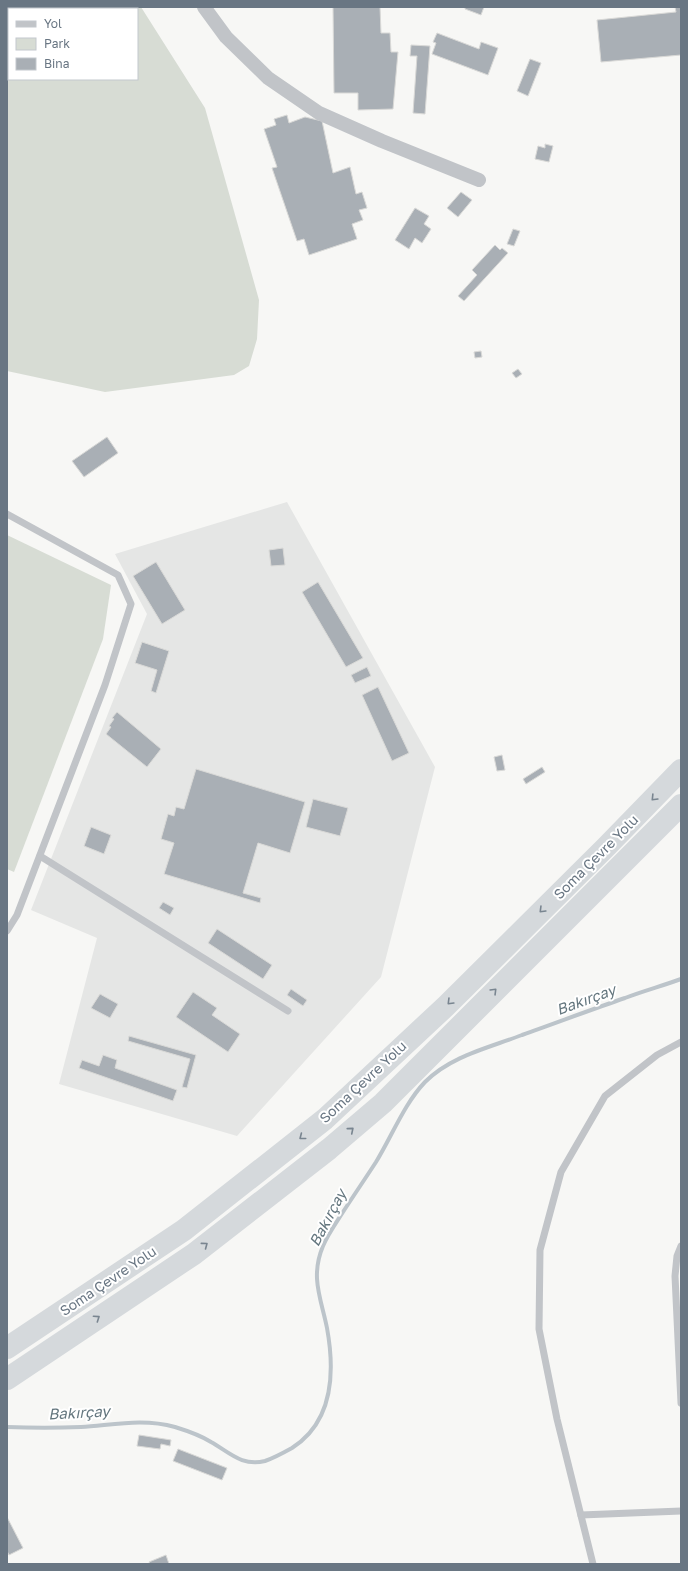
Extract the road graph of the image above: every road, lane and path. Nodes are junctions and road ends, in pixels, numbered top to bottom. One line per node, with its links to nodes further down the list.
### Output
1 (204, 7): 2 (street)
2 (479, 180)
3 (7, 514): 6 (lane)
4 (681, 770): 11 (highway, Soma Çevre Yolu, one-way to 11)
5 (681, 805): 12 (highway, Soma Çevre Yolu, one-way to 5)
6 (40, 856): 7 (lane); 8 (lane)
7 (7, 931)
8 (288, 1011)
9 (681, 1042): 19 (lane)
10 (681, 1246): 17 (lane)
11 (86, 1295): 13 (highway); 14 (highway, Soma Çevre Yolu)
12 (78, 1331): 15 (highway, Soma Çevre Yolu); 16 (highway)
13 (7, 1332)
14 (7, 1348)
15 (7, 1379)
16 (7, 1390)
17 (681, 1403)
18 (681, 1511): 19 (lane)
19 (581, 1515): 20 (lane)
20 (593, 1564)

